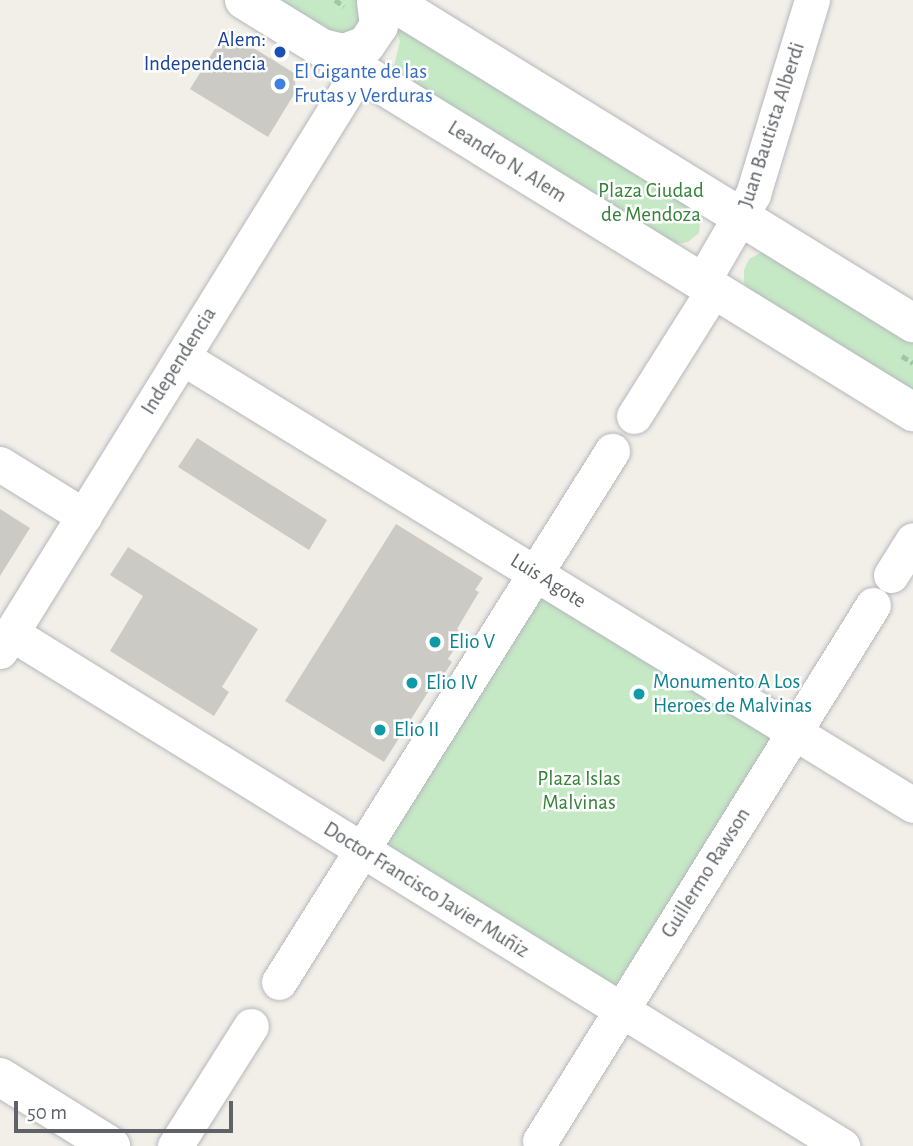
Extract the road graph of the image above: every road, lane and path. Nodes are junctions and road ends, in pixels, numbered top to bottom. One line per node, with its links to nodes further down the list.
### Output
1 (376, 0): 5 (main road)
2 (389, 0): 7 (main road)
3 (812, 0): 7 (street, Juan Bautista Alberdi)
4 (261, 6): 5 (main road, Leandro N. Alem)
5 (322, 48): 6 (main road, Leandro N. Alem)
6 (359, 71): 8 (main road, Leandro N. Alem); 10 (street, Independencia)
7 (741, 217): 8 (street, Juan Bautista Alberdi); 9 (main road)
8 (708, 286): 11 (main road, Leandro N. Alem); 12 (street, Juan Bautista Alberdi)
9 (913, 323)
10 (182, 357): 15 (street, Independencia); 17 (street, Luis Agote)
11 (913, 412)
12 (634, 416)
13 (612, 451): 17 (street)
14 (0, 464): 15 (street)
15 (84, 516): 20 (street, Independencia)
16 (913, 540): 18 (street)
17 (536, 573): 21 (street, Luis Agote); 23 (street)
18 (891, 575)
19 (873, 605): 21 (street, Guillermo Rawson)
20 (6, 642): 23 (street, Doctor Francisco Javier Muñiz)
21 (794, 732): 22 (street, Luis Agote); 25 (street, Guillermo Rawson)
22 (913, 805)
23 (362, 850): 24 (street); 25 (street, Doctor Francisco Javier Muñiz)
24 (279, 982)
25 (621, 1010): 28 (street, Guillermo Rawson); 31 (street, Doctor Francisco Javier Muñiz)
26 (251, 1026): 30 (street)
27 (0, 1077): 29 (main road)
28 (540, 1141)
29 (111, 1146)
30 (175, 1146)
31 (842, 1146)

